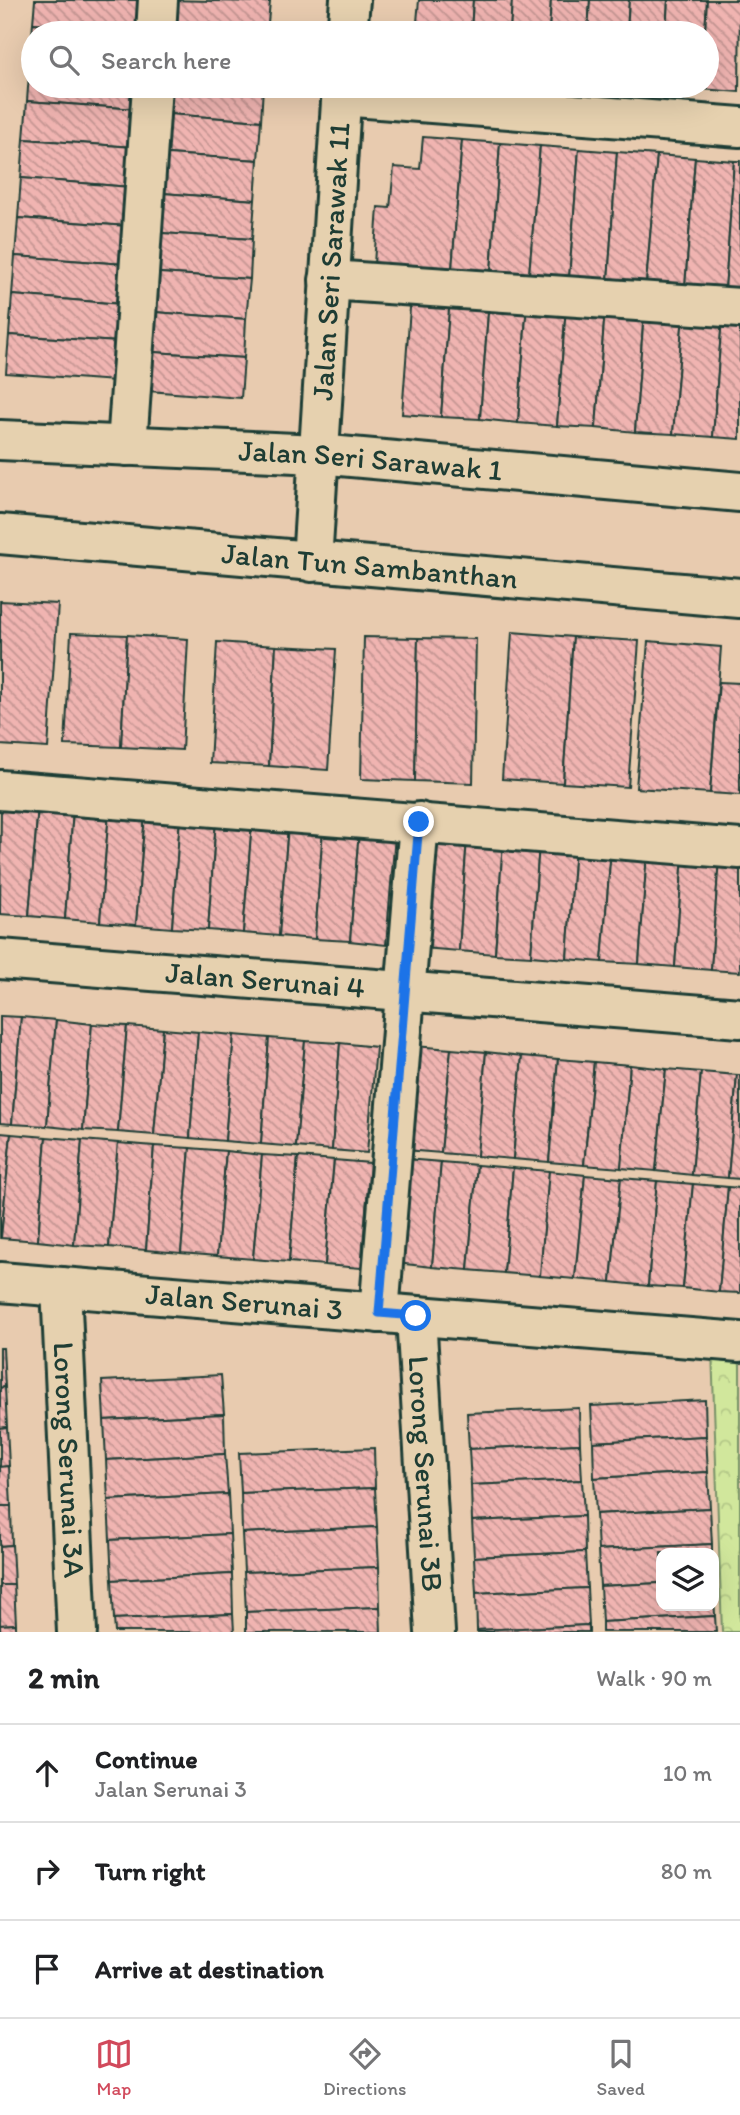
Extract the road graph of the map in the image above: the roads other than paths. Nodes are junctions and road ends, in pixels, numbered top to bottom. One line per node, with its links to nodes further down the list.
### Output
1 (158, 0): 3 (street)
2 (350, 0): 4 (street)
3 (157, 21)
4 (348, 21)
5 (151, 98): 12 (street)
6 (341, 98): 9 (street, Jalan Seri Sarawak 11)
7 (419, 98): 8 (street)
8 (740, 127)
9 (329, 280): 10 (street); 13 (street, Jalan Seri Sarawak 11)
10 (740, 308)
11 (0, 440): 12 (street, Jalan Seri Sarawak 1)
12 (127, 446): 13 (street, Jalan Seri Sarawak 1)
13 (318, 454): 14 (street, Jalan Seri Sarawak 1); 16 (street, Jalan Seri Sarawak 11)
14 (740, 492)
15 (0, 534): 16 (street, Jalan Tun Sambanthan)
16 (312, 562): 17 (street, Jalan Tun Sambanthan)
17 (740, 598)
18 (0, 790): 19 (street)
19 (419, 822): 20 (street); 22 (street, Lorong Serunai 3B)
20 (740, 849)
21 (0, 959): 22 (street, Jalan Serunai 4)
22 (405, 991): 23 (street, Jalan Serunai 4); 26 (street, Lorong Serunai 3B)
23 (740, 1017)
24 (0, 1282): 25 (street, Jalan Serunai 3)
25 (61, 1287): 26 (street, Jalan Serunai 3); 28 (street, Lorong Serunai 3A)
26 (397, 1314): 27 (street, Jalan Serunai 3); 29 (street, Lorong Serunai 3B)
27 (740, 1342)
28 (77, 1632)
29 (435, 1632)

